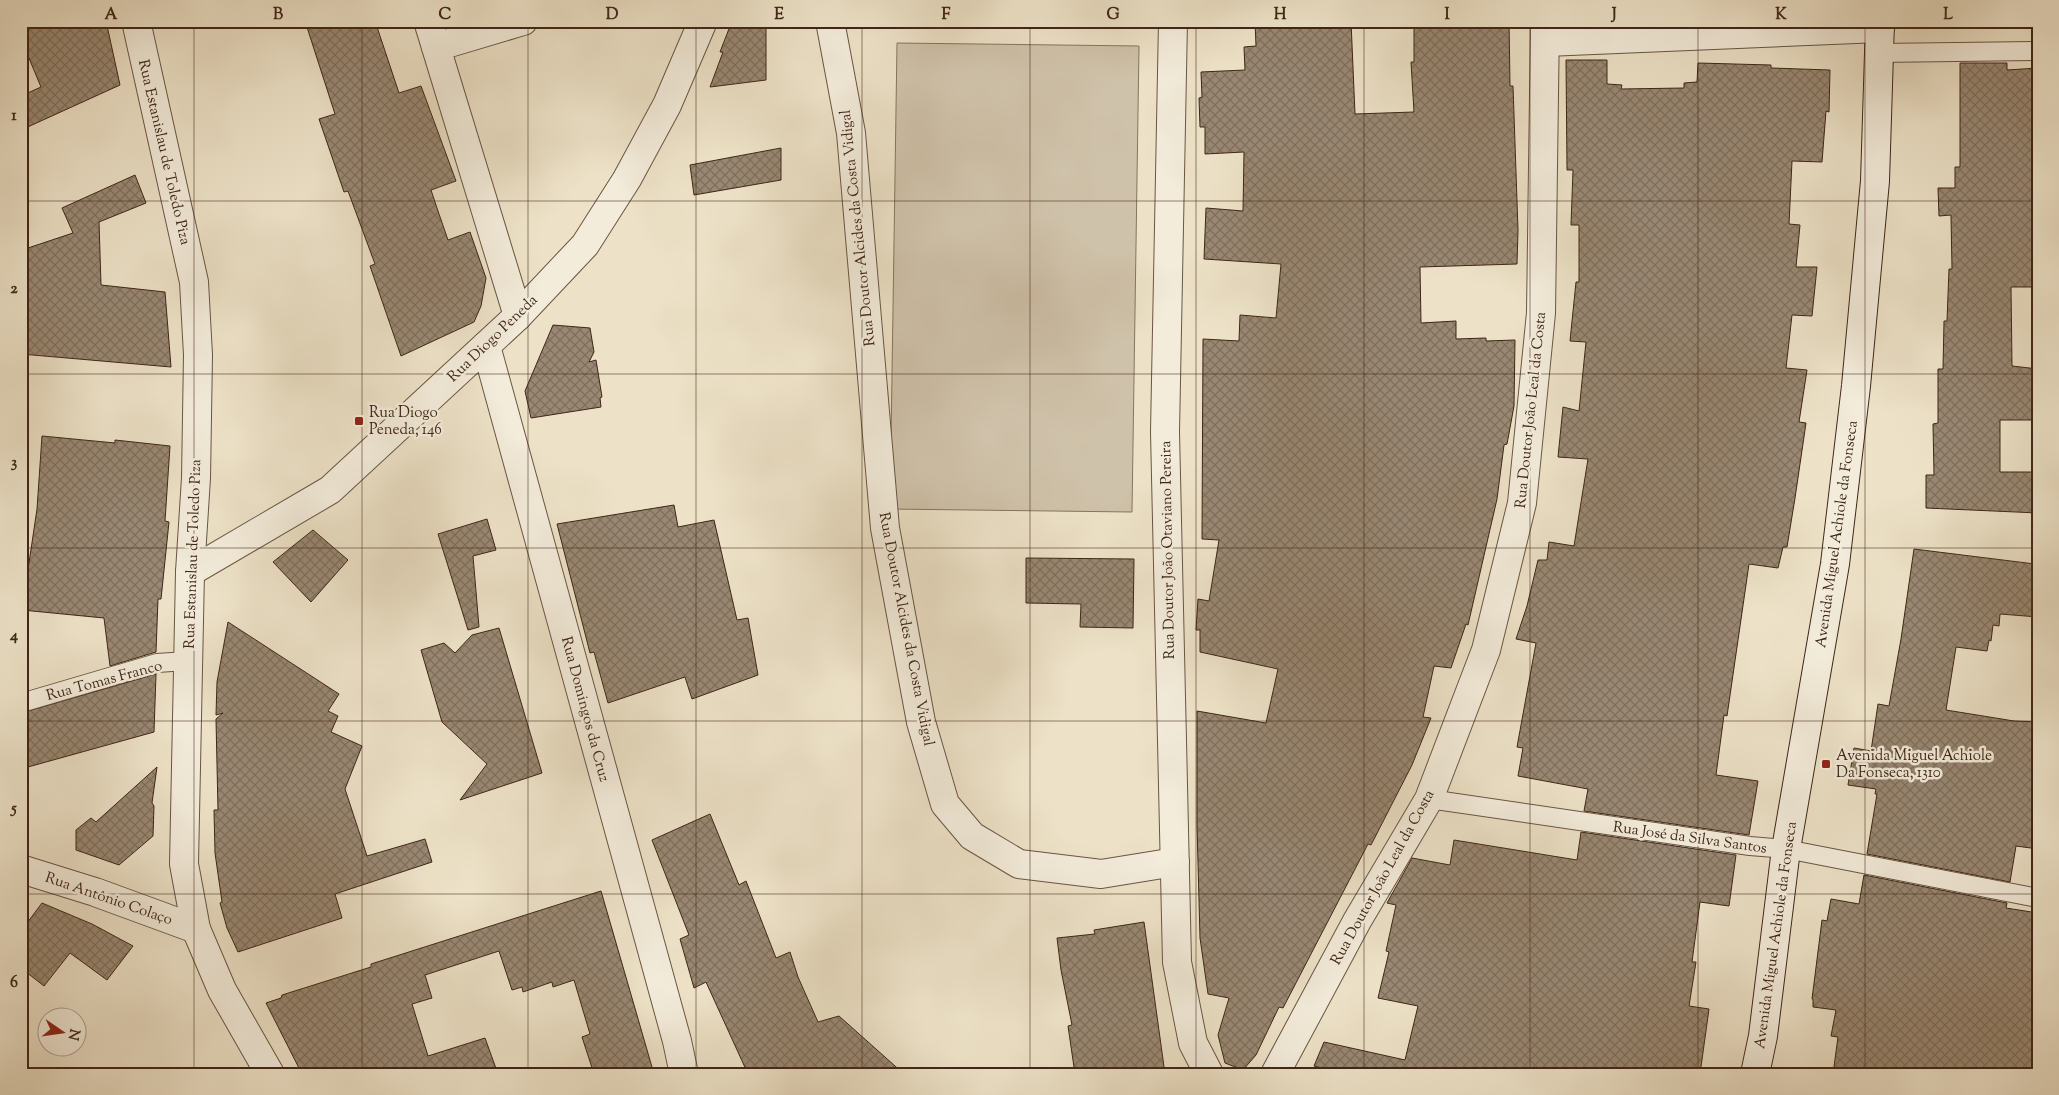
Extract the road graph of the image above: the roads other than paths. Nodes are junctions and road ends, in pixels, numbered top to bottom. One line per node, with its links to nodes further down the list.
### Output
1 (136, 21): 13 (street, Rua Estanislau de Toledo Piza)
2 (428, 21): 9 (street)
3 (523, 21): 9 (street)
4 (703, 21): 11 (street, Rua Diogo Peneda)
5 (830, 21): 18 (street, Rua Doutor Alcides da Costa Vidigal)
6 (1173, 21): 18 (street, Rua Doutor João Otaviano Pereira)
7 (1546, 32): 8 (street); 16 (street, Rua Doutor João Leal da Costa)
8 (1879, 34): 10 (lane); 17 (street, Avenida Miguel Achiole da Fonseca)
9 (436, 47): 11 (street)
10 (2038, 51)
11 (518, 316): 12 (street, Rua Diogo Peneda)
12 (486, 346): 13 (street, Rua Diogo Peneda); 23 (street, Rua Domingos da Cruz)
13 (190, 572): 14 (street, Rua Estanislau de Toledo Piza)
14 (188, 661): 15 (lane, Rua Tomas Franco); 21 (street, Rua Estanislau de Toledo Piza)
15 (21, 704)
16 (1428, 799): 17 (lane, Rua José da Silva Santos); 25 (street, Rua Doutor João Leal da Costa)
17 (1786, 849): 20 (lane, Rua José da Silva Santos); 26 (street, Avenida Miguel Achiole da Fonseca)
18 (1175, 862): 24 (street, Rua Doutor João Otaviano Pereira)
19 (21, 869): 21 (street, Rua Antônio Colaço)
20 (2038, 898)
21 (196, 929): 22 (street, Rua Estanislau de Toledo Piza)
22 (270, 1074)
23 (684, 1074)
24 (1209, 1074)
25 (1275, 1074)
26 (1755, 1074)

